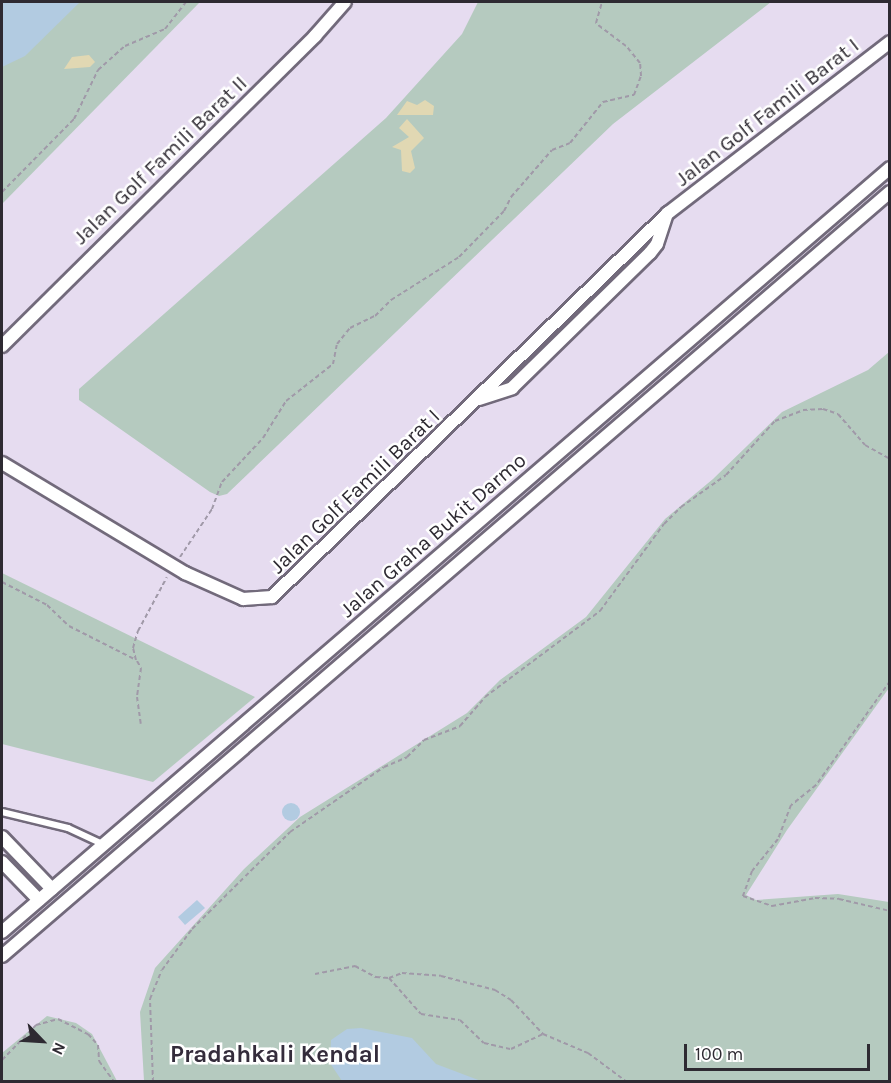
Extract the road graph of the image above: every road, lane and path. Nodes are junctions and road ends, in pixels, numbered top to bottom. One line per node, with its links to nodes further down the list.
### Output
1 (186, 2): 6 (path)
2 (345, 2): 9 (street, Jalan Golf Famili Barat II)
3 (602, 2): 13 (path)
4 (890, 42): 8 (street, Jalan Golf Famili Barat I)
5 (890, 168): 20 (street, Jalan Graha Bukit Darmo)
6 (2, 192)
7 (890, 192): 26 (street, Jalan Graha Bukit Darmo)
8 (668, 213): 10 (street, Jalan Golf Famili Barat I); 10 (street, Jalan Golf Famili Barat I)
9 (2, 346)
10 (477, 399): 13 (street, Jalan Golf Famili Barat I)
11 (890, 459): 32 (path)
12 (2, 463): 13 (street, Jalan Golf Famili Barat I)
13 (173, 567): 15 (path)
14 (2, 582): 15 (path)
15 (136, 660): 17 (path)
16 (890, 681): 24 (path)
17 (141, 724)
18 (2, 812): 20 (lane)
19 (2, 837): 22 (street)
20 (104, 845): 22 (street, Jalan Graha Bukit Darmo)
21 (2, 862): 23 (street)
22 (52, 889): 23 (street, Jalan Graha Bukit Darmo)
23 (39, 900): 25 (street, Jalan Graha Bukit Darmo)
24 (890, 911)
25 (2, 932)
26 (2, 956)
27 (315, 974): 28 (path)
28 (389, 978): 29 (path); 29 (path)
29 (543, 1034): 33 (path)
30 (2, 1060): 31 (path)
31 (114, 1082)
32 (153, 1082)
33 (627, 1082)

